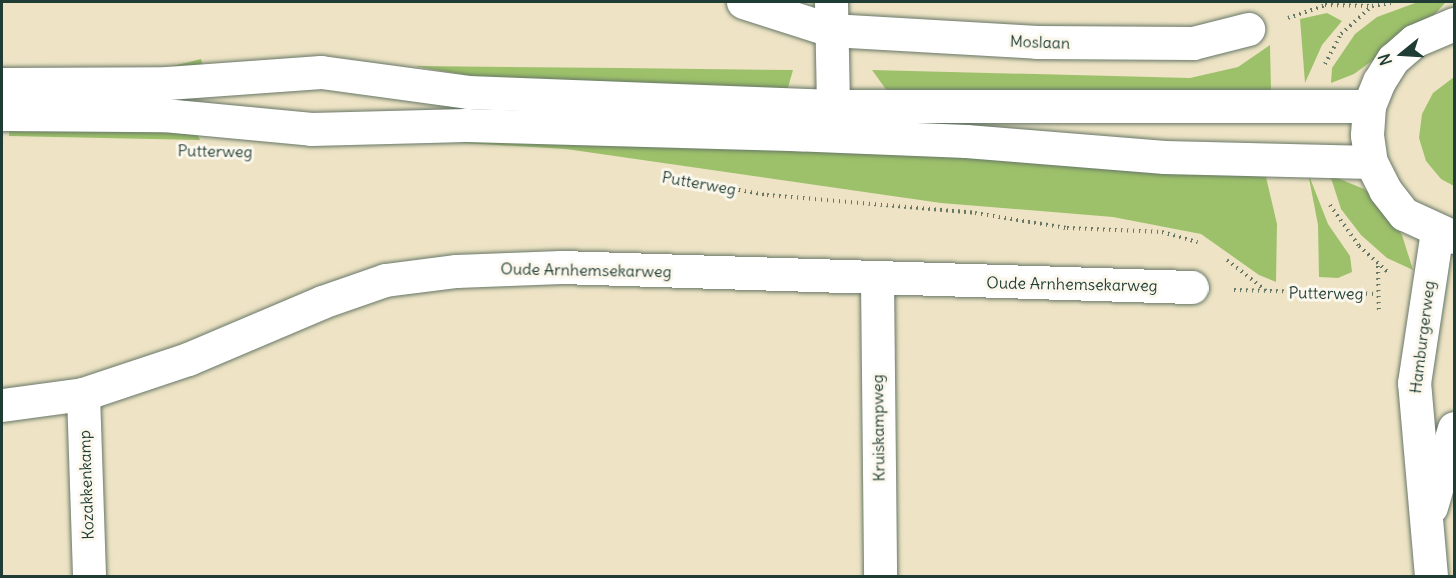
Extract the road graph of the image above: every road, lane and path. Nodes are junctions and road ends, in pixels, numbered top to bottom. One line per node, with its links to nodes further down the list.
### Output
1 (743, 2): 3 (main road, Moslaan)
2 (1394, 2): 4 (path)
3 (831, 16): 6 (main road, Moslaan); 8 (main road)
4 (1283, 21)
5 (1455, 24): 9 (main road)
6 (1248, 29)
7 (2, 84): 8 (main road)
8 (833, 106): 9 (main road)
9 (1370, 106): 11 (main road)
10 (2, 114): 11 (main road, Putterweg)
11 (1371, 162): 13 (main road)
12 (651, 174): 14 (path, Putterweg)
13 (1446, 234): 22 (main road, Hamburgerweg)
14 (1203, 244)
15 (1219, 254): 16 (path, Putterweg)
16 (1378, 266)
17 (877, 279): 18 (main road, Oude Arnhemsekarweg); 19 (main road, Oude Arnhemsekarweg); 24 (main road, Kruiskampweg)
18 (1192, 287)
19 (83, 394): 20 (main road, Oude Arnhemsekarweg); 23 (main road, Kozakkenkamp)
20 (2, 405)
21 (1455, 428): 22 (main road, Hamburgerweg)
22 (1428, 514): 25 (main road, Hamburgerweg)
23 (89, 576)
24 (880, 576)
25 (1431, 576)

